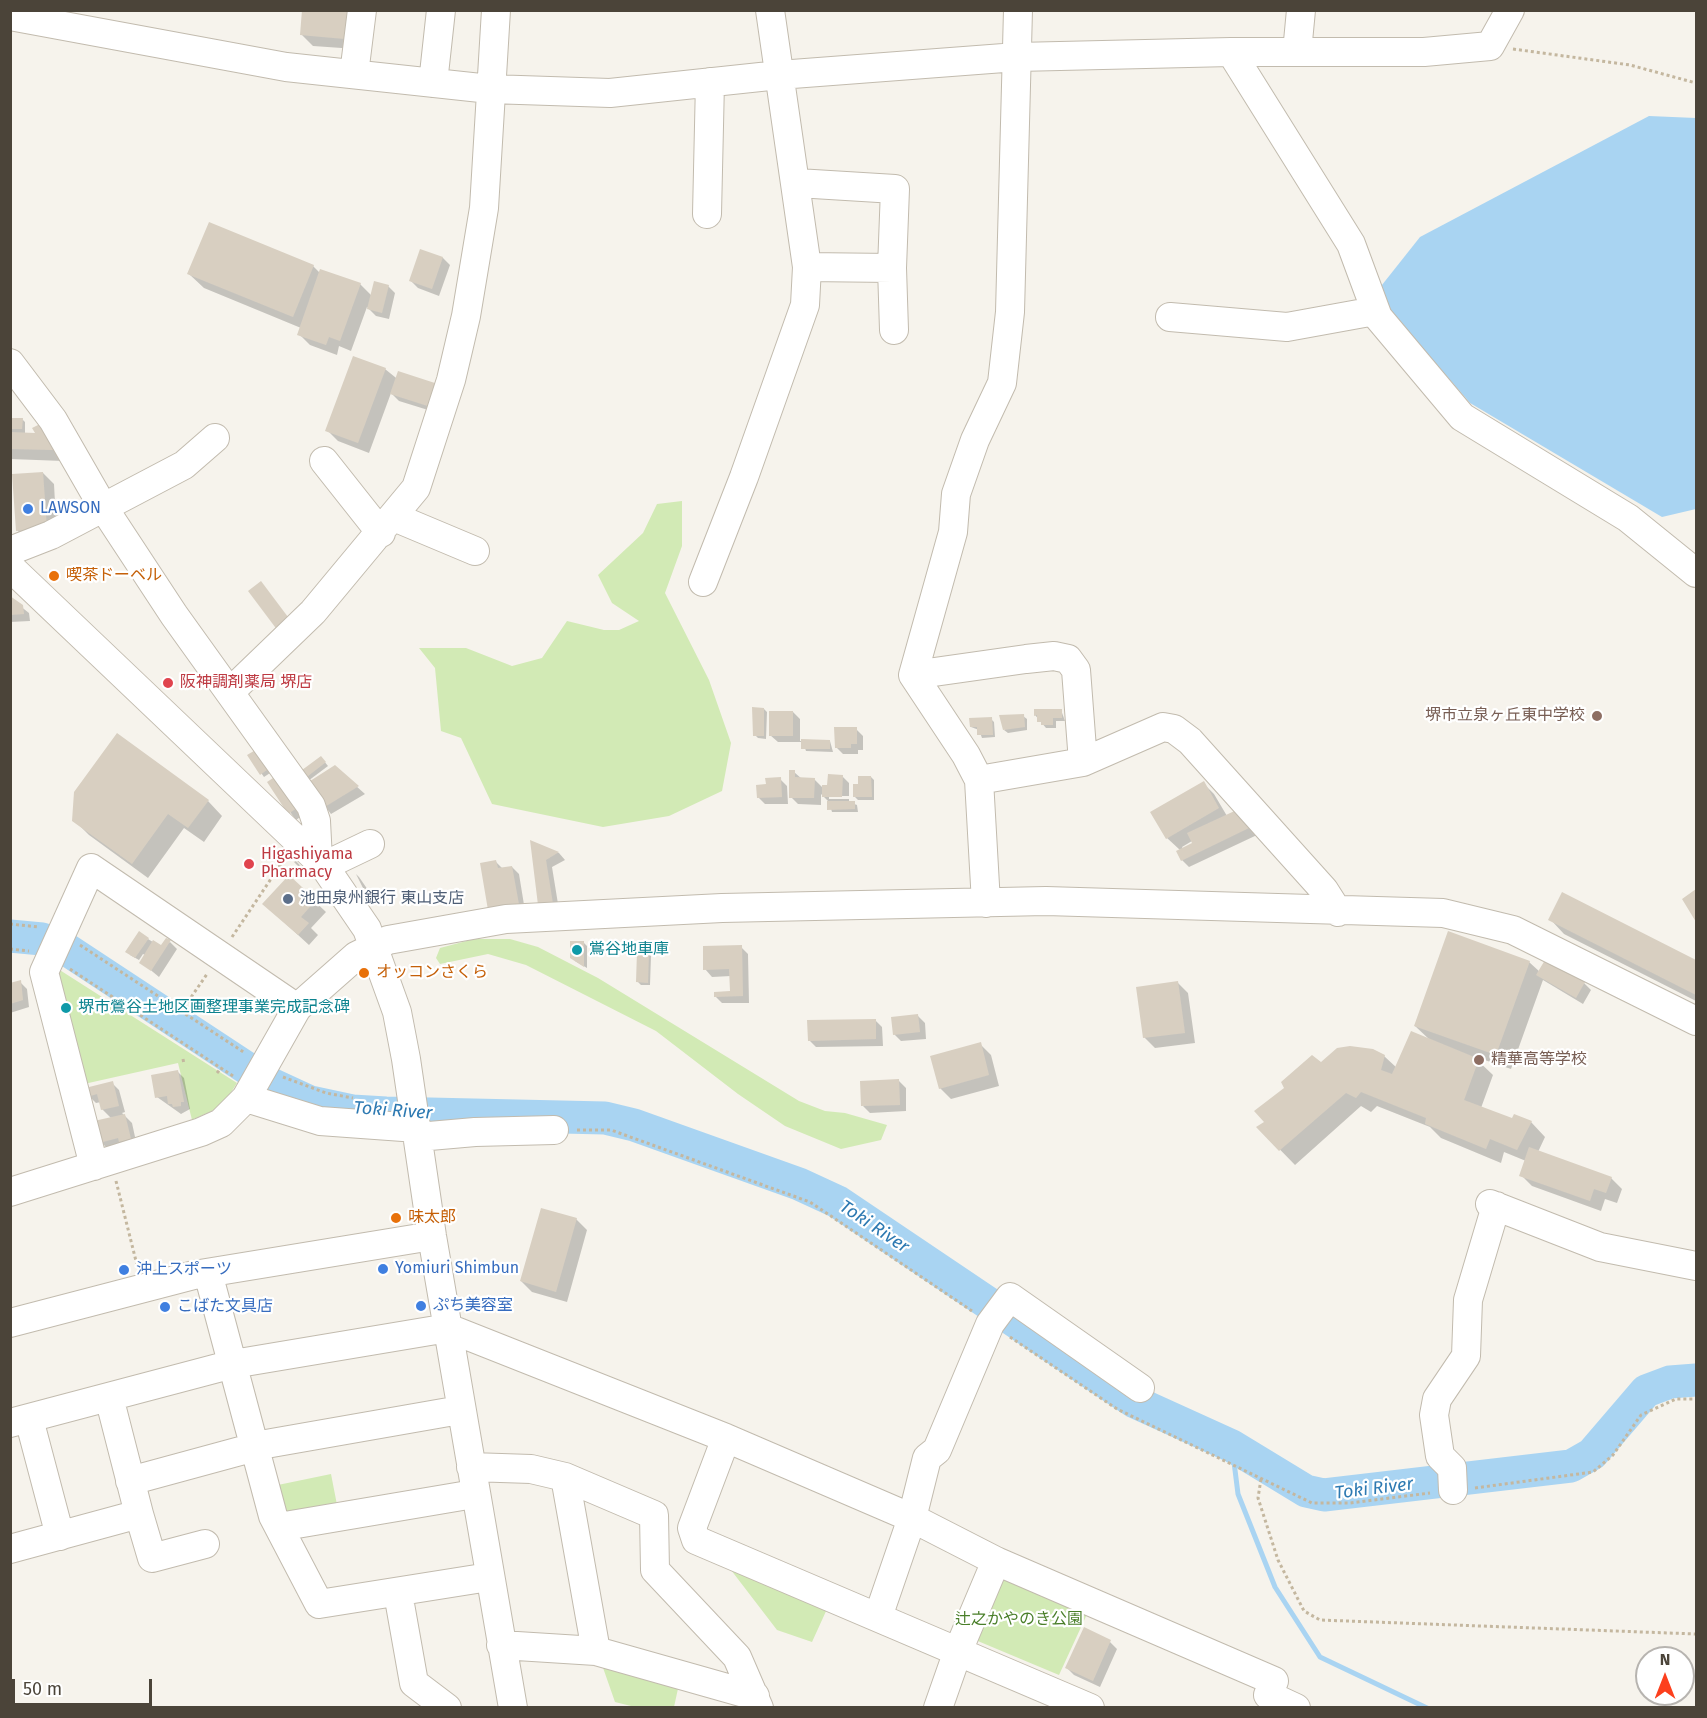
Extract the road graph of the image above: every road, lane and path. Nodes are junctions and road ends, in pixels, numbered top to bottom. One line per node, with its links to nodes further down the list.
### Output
1 (362, 10): 13 (street)
2 (441, 10): 15 (street)
3 (496, 10): 18 (street)
4 (770, 10): 14 (street)
5 (1018, 10): 12 (street)
6 (1301, 10): 11 (street)
7 (1510, 10): 9 (street)
8 (10, 16): 13 (street)
9 (1490, 46): 11 (street); 17 (path)
10 (1231, 52): 11 (street); 12 (street); 23 (street)
11 (1297, 52)
12 (1017, 57): 14 (street); 36 (street)
13 (354, 74): 15 (street)
14 (779, 75): 16 (street); 19 (street)
15 (433, 82): 18 (street)
16 (710, 82): 18 (street); 20 (street)
17 (1696, 83)
18 (490, 89): 30 (street)
19 (797, 183): 21 (street); 22 (street)
20 (707, 214)
21 (807, 267): 22 (street); 35 (street)
22 (892, 268): 25 (street)
23 (1375, 310): 24 (street); 34 (street)
24 (1170, 317)
25 (894, 330)
26 (10, 363): 29 (street)
27 (215, 438): 29 (street)
28 (324, 461): 30 (street)
29 (104, 507): 31 (street); 37 (street)
30 (388, 525): 32 (street); 37 (street)
31 (10, 551)
32 (475, 551)
33 (10, 567): 42 (street)
34 (1696, 573)
35 (703, 582)
36 (913, 675): 38 (street); 39 (street)
37 (230, 692): 42 (street)
38 (1083, 762): 39 (street); 44 (street)
39 (979, 780): 43 (street)
40 (370, 844): 42 (street)
41 (290, 855): 47 (path)
42 (321, 863): 48 (street)
43 (986, 903): 44 (street); 48 (street)
44 (1338, 912): 52 (street)
45 (10, 924): 46 (path)
46 (55, 945): 50 (street); 51 (path); 55 (path); 62 (street)
47 (226, 946)
48 (373, 946): 50 (street); 60 (street)
49 (213, 964): 51 (path)
50 (297, 1008): 57 (street)
51 (181, 1012): 57 (path)
52 (1696, 1021)
53 (183, 1059): 54 (path)
54 (184, 1064)
55 (221, 1068): 56 (path); 57 (path)
56 (217, 1073)
57 (250, 1077): 60 (street); 62 (street)
58 (289, 1080): 59 (path)
59 (358, 1099)
60 (416, 1122): 61 (street); 64 (street)
61 (554, 1130)
62 (102, 1163): 63 (street); 67 (path)
63 (10, 1192)
64 (432, 1236): 66 (street); 69 (street)
65 (1696, 1266): 81 (street)
66 (208, 1273): 68 (street); 70 (street)
67 (140, 1275)
68 (10, 1323)
69 (448, 1328): 70 (street); 73 (street); 75 (street)
70 (233, 1364): 72 (street); 76 (street)
71 (1140, 1388): 83 (street)
72 (109, 1397): 74 (street); 80 (street)
73 (460, 1410): 76 (street); 79 (street)
74 (20, 1421): 85 (street)
75 (726, 1438): 83 (street); 91 (street)
76 (256, 1446): 80 (street); 84 (street)
77 (565, 1478): 79 (street); 94 (street); 97 (street)
78 (1261, 1479): 92 (path)
79 (473, 1480): 84 (street); 89 (street)
80 (130, 1481): 82 (street)
81 (1453, 1483)
82 (139, 1514): 85 (street); 86 (street)
83 (912, 1518): 88 (street); 91 (street)
84 (279, 1527): 90 (street)
85 (60, 1536): 87 (street)
86 (205, 1544)
87 (10, 1549)
88 (996, 1561): 95 (street); 96 (street)
89 (489, 1577): 90 (street); 93 (street)
90 (398, 1593): 99 (street)
91 (878, 1617): 95 (street)
92 (1696, 1634)
93 (501, 1646): 94 (street); 98 (street)
94 (596, 1651): 97 (street)
95 (958, 1651): 100 (street); 101 (street)
96 (1265, 1701): 102 (street)
97 (757, 1702)
98 (508, 1706)
99 (447, 1707)
100 (938, 1707)
101 (1090, 1707)
102 (1296, 1707)

